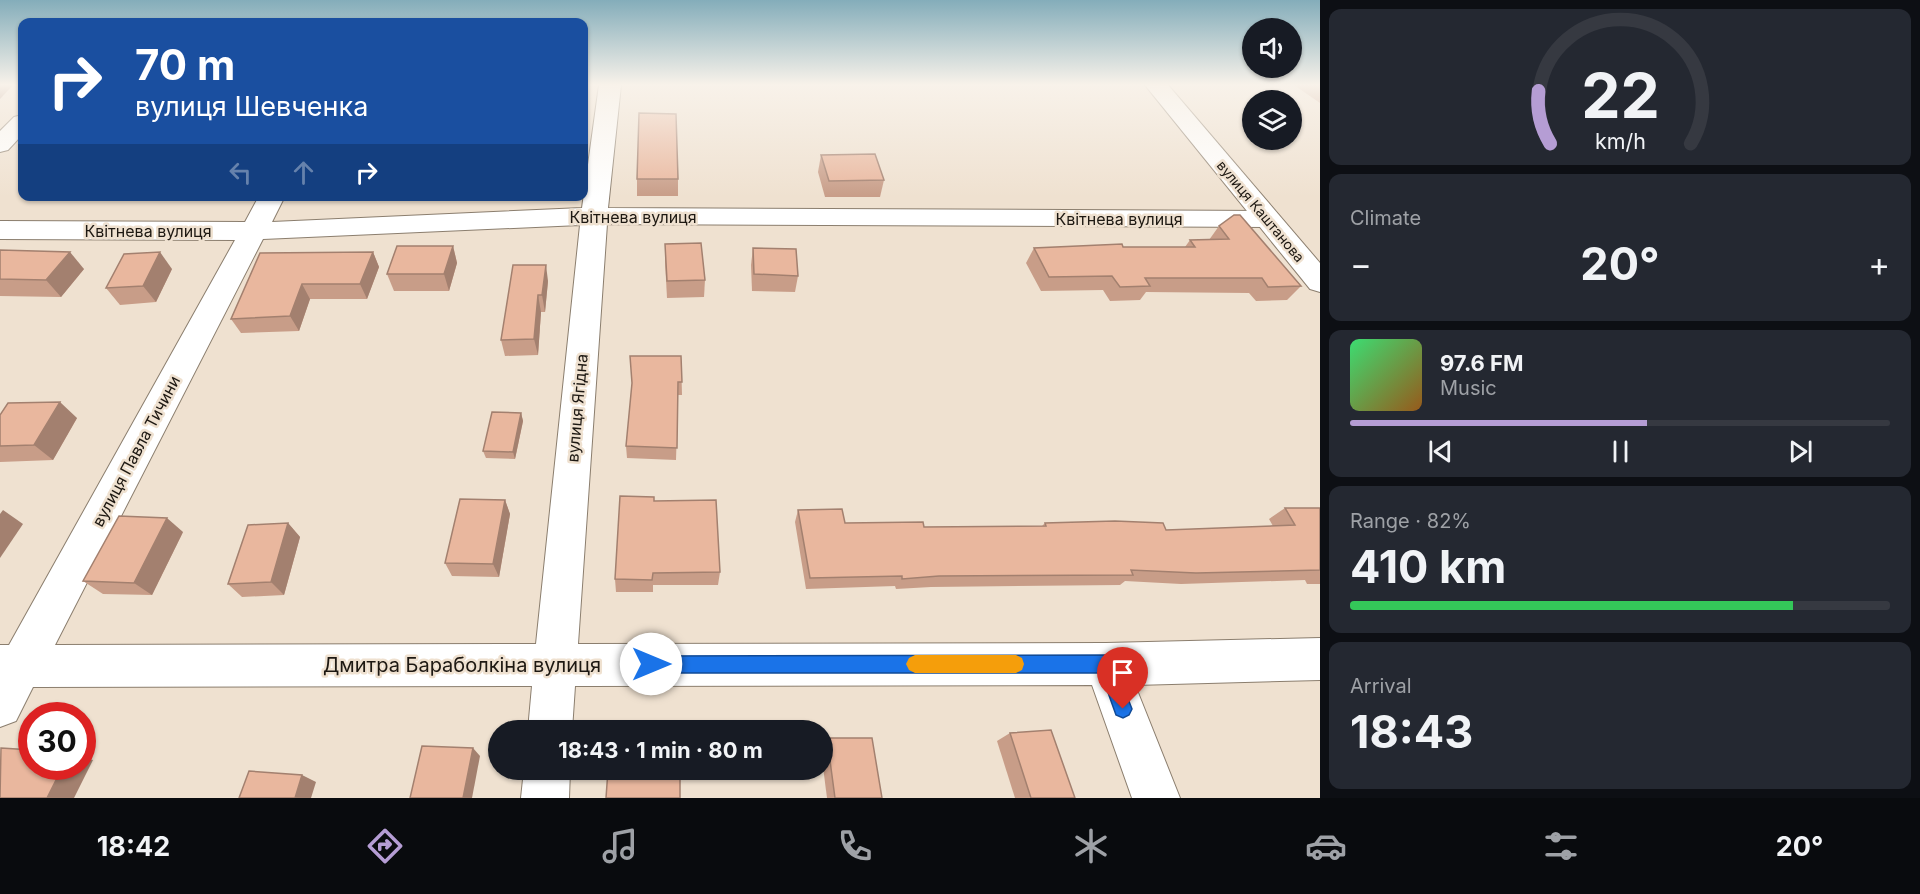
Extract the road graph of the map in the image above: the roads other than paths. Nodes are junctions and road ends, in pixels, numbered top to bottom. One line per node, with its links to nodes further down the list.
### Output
1 (605, 122): 6 (street, вулиця Ягідна)
2 (1187, 122): 7 (street, вулиця Каштанова)
3 (18, 126): 4 (street)
4 (0, 145)
5 (269, 201): 9 (street, вулиця Павла Тичини)
6 (594, 216): 7 (street, Квітнева вулиця); 9 (street, Квітнева вулиця); 12 (street, вулиця Ягідна)
7 (1267, 219): 10 (street, вулиця Каштанова)
8 (0, 230): 9 (street, Квітнева вулиця)
9 (254, 231): 14 (street, вулиця Павла Тичини)
10 (1320, 282)
11 (1320, 659): 13 (street, Дмитра Бараболкіна вулиця)
12 (555, 664): 13 (street, Дмитра Бараболкіна вулиця); 14 (street, Дмитра Бараболкіна вулиця); 16 (street, вулиця Ягідна)
13 (1106, 664): 19 (street)
14 (11, 666): 15 (street, вулиця Павла Тичини)
15 (0, 705)
16 (551, 720)
17 (547, 780): 18 (street)
18 (545, 798)
19 (1156, 798)

